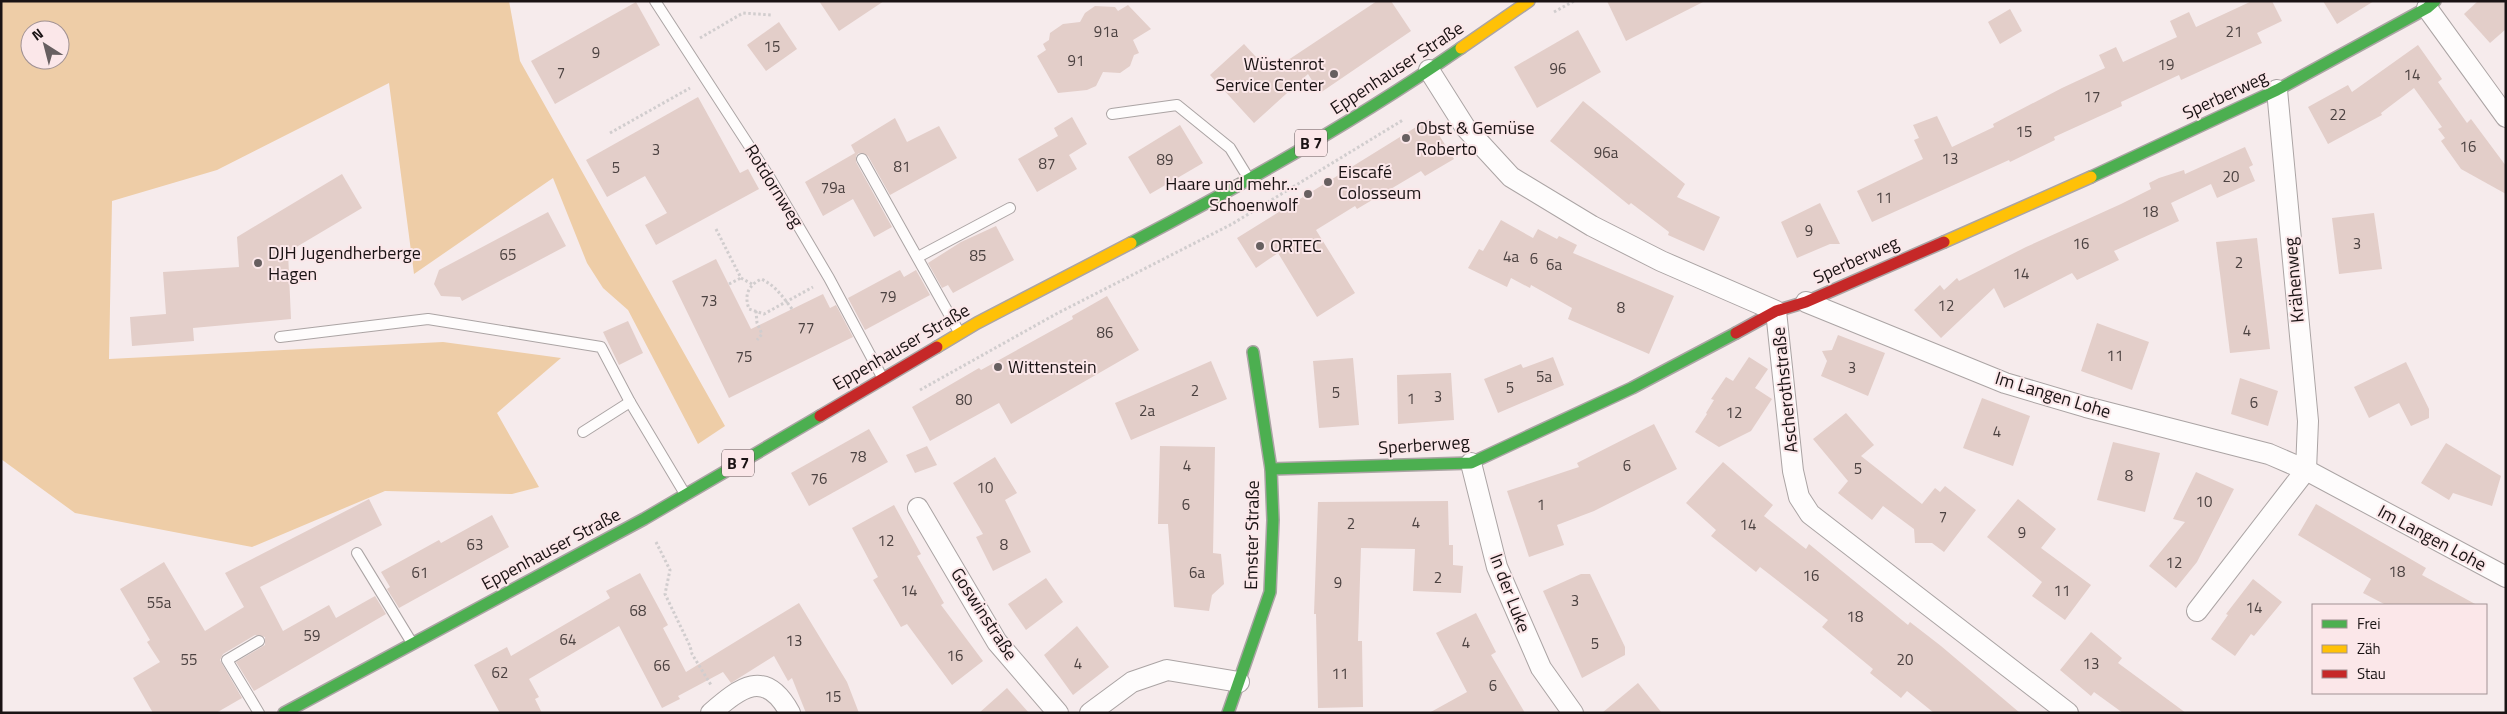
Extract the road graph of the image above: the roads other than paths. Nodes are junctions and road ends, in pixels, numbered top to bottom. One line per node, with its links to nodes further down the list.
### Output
1 (655, 1): 17 (lane, Rotdornweg)
2 (1530, 1): 4 (street, Eppenhauser Straße / B 7)
3 (2431, 4): 5 (street, Sperberweg); 7 (street)
4 (1429, 70): 9 (street, Eppenhauser Straße / B 7); 13 (street, Ascherothstraße)
5 (2277, 90): 12 (street, Sperberweg); 22 (street, Krähenweg)
6 (1112, 114): 9 (lane)
7 (2506, 117)
8 (862, 159): 11 (lane)
9 (1250, 180): 14 (street, Eppenhauser Straße / B 7)
10 (1010, 208): 11 (lane)
11 (918, 257): 14 (lane)
12 (1806, 302): 13 (street, Sperberweg); 22 (street, Im Langen Lohe)
13 (1776, 311): 20 (street, Sperberweg); 39 (street, Ascherothstraße)
14 (960, 333): 17 (street, Eppenhauser Straße / B 7)
15 (280, 337): 18 (lane)
16 (1252, 352): 21 (street, Emster Straße)
17 (882, 377): 23 (street, Eppenhauser Straße / B 7)
18 (630, 402): 19 (lane); 23 (lane)
19 (583, 432)
20 (1471, 463): 21 (street, Sperberweg); 38 (street, In der Luke)
21 (1270, 469): 30 (street, Emster Straße)
22 (2306, 470): 26 (street, Im Langen Lohe); 27 (street)
23 (686, 494): 29 (street, Eppenhauser Straße / B 7)
24 (918, 508): 35 (street, Goswinstraße)
25 (357, 553): 29 (lane)
26 (2506, 577)
27 (2198, 611)
28 (260, 640): 32 (lane)
29 (412, 643): 33 (street, Eppenhauser Straße / B 7)
30 (1239, 682): 36 (street); 37 (street, Emster Straße)
31 (716, 708): 34 (street)
32 (259, 713)
33 (284, 713)
34 (790, 713)
35 (1058, 713)
36 (1090, 713)
37 (1228, 713)
38 (1573, 713)
39 (2068, 713)

